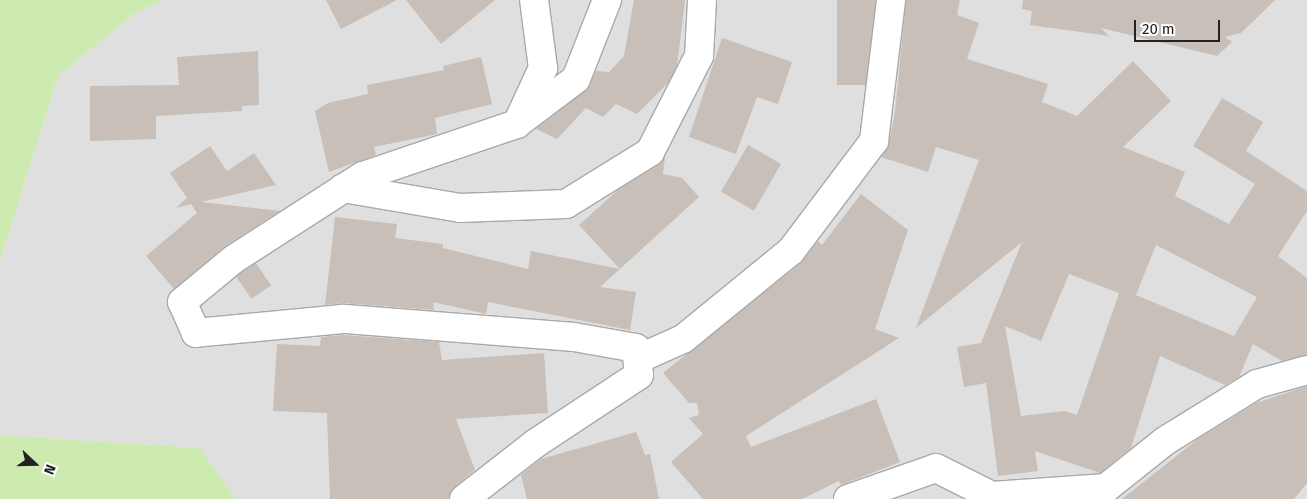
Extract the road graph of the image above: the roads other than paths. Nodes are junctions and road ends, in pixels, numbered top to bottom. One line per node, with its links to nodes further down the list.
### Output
1 (534, 0): 5 (street)
2 (607, 0): 5 (street)
3 (702, 0): 6 (street)
4 (891, 0): 7 (street)
5 (517, 124): 6 (street)
6 (343, 188): 7 (street)
7 (638, 359): 10 (street)
8 (1307, 370): 9 (street)
9 (991, 498): 11 (street)
10 (464, 499)
11 (848, 499)

